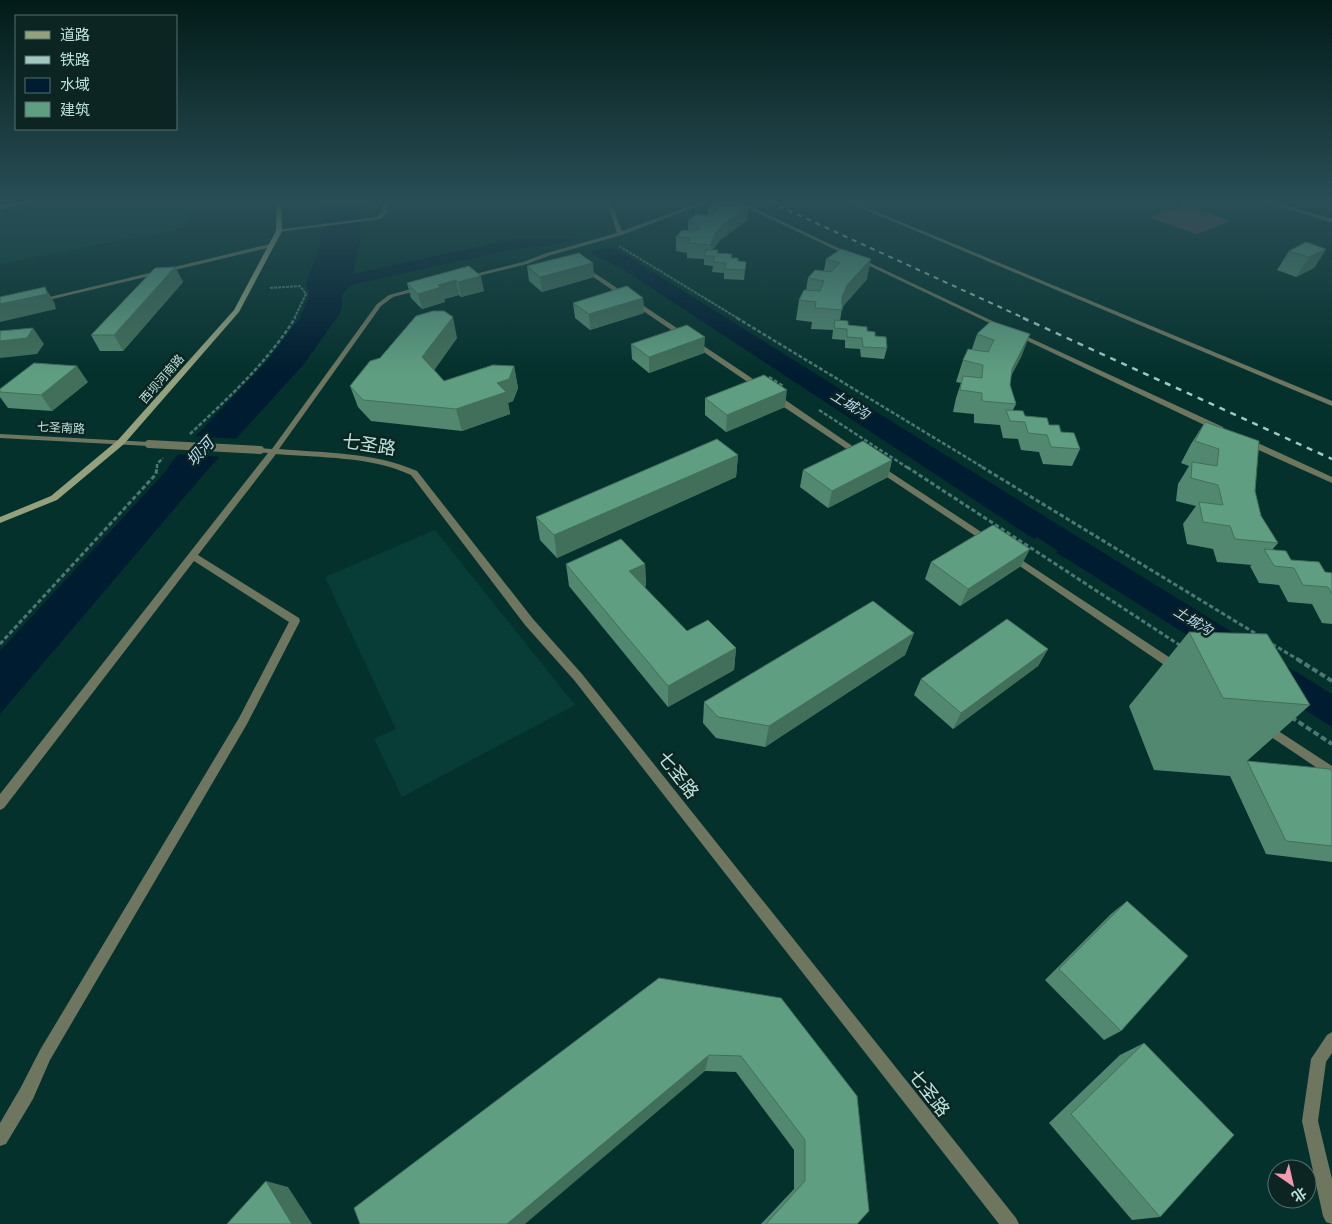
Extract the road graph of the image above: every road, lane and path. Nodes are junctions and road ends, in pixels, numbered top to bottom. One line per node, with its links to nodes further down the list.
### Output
1 (214, 259): 10 (street)
2 (263, 259): 18 (street, 西坝河南路)
3 (530, 259): 8 (street)
4 (640, 259): 30 (path)
5 (859, 259): 15 (street)
6 (986, 259): 13 (street)
7 (572, 263): 21 (street)
8 (458, 279)
9 (429, 286): 20 (street)
10 (29, 302)
11 (768, 376): 12 (path)
12 (784, 387)
13 (1332, 404)
14 (818, 409): 28 (path)
15 (1227, 432)
16 (0, 436): 18 (street, 七圣南路)
17 (1236, 436): 23 (street)
18 (121, 442): 19 (street, 七圣南路); 24 (street, 西坝河南路)
19 (149, 444): 20 (street, 七圣路, bridge)
20 (274, 451): 27 (street); 39 (street, 七圣路)
21 (865, 458)
22 (874, 463): 25 (street)
23 (1332, 480)
24 (0, 520)
25 (996, 546)
26 (1005, 552): 29 (street)
27 (192, 556): 35 (street); 37 (street)
28 (1183, 647)
29 (1185, 674)
30 (1332, 681)
31 (1290, 717): 33 (path)
32 (1259, 724): 34 (street)
33 (1332, 744)
34 (1332, 774)
35 (0, 804)
36 (1332, 1040): 38 (street)
37 (0, 1138)
38 (1332, 1216)
39 (1010, 1224)

